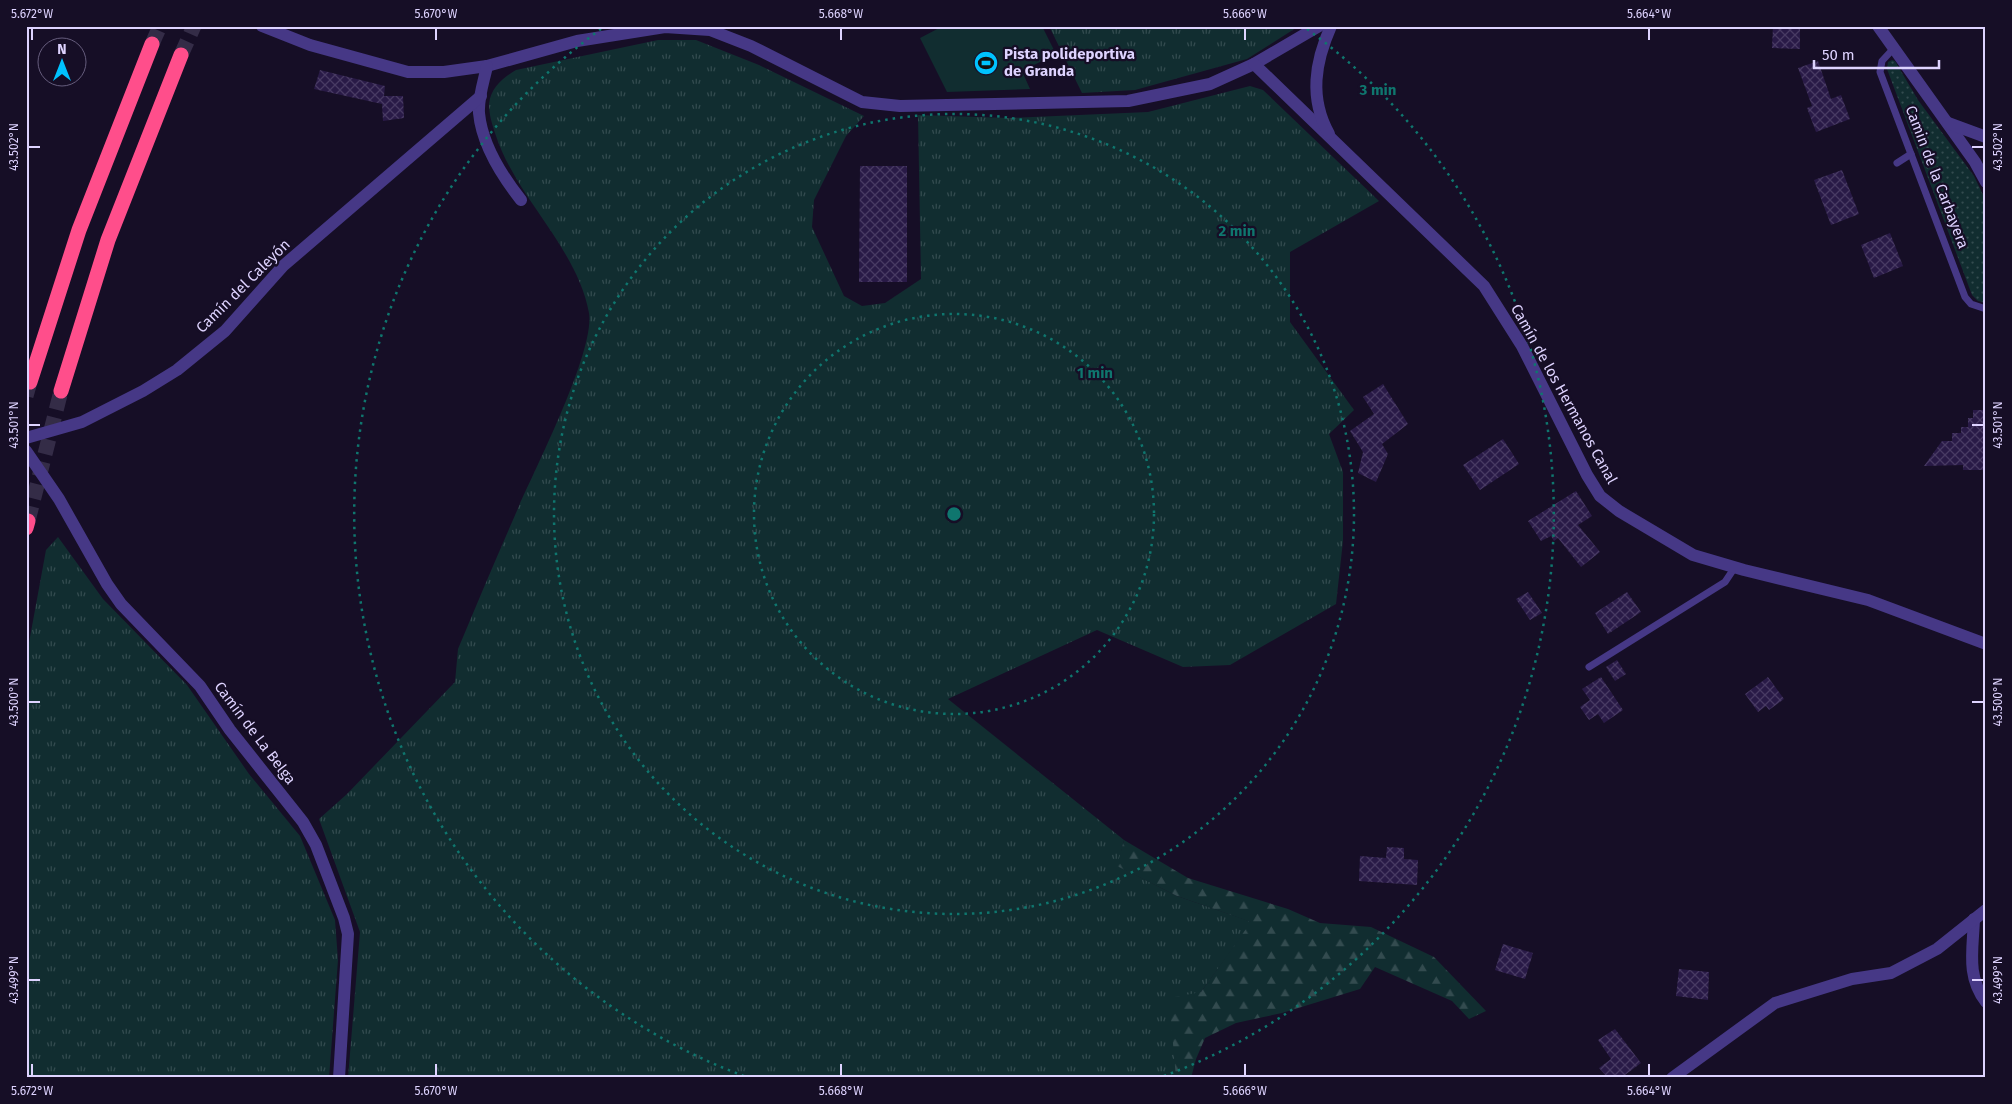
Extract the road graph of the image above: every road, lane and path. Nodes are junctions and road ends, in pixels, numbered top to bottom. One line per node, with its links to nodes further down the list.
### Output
1 (262, 26): 10 (street)
2 (1319, 26): 9 (street)
3 (1331, 26): 14 (street, Camín de los Hermanos Canal)
4 (1878, 26): 7 (street, Camin de la Carbayera)
5 (710, 28): 9 (street); 10 (street)
6 (152, 44): 20 (highway)
7 (1894, 48): 12 (street, Camin de la Carbayera); 15 (lane, Camin de la Carbayera)
8 (181, 55): 21 (highway)
9 (1254, 64): 14 (street, Camín de los Hermanos Canal)
10 (487, 66): 11 (street)
11 (480, 96): 18 (street); 22 (street, Camín del Caleyón)
12 (1947, 123): 13 (street); 17 (street, Camin de la Carbayera)
13 (1986, 137)
14 (1332, 140): 24 (street, Camín de los Hermanos Canal)
15 (1911, 154): 16 (lane); 19 (lane, Camin de la Carbayera)
16 (1897, 163)
17 (1986, 182)
18 (521, 200)
19 (1986, 309)
20 (30, 382)
21 (61, 391)
22 (26, 438)
23 (26, 451): 30 (street, Camín de La Belga)
24 (1736, 568): 25 (street, Camín de los Hermanos Canal); 26 (lane)
25 (1986, 644)
26 (1589, 667)
27 (1986, 910): 28 (street)
28 (1974, 920): 29 (street); 31 (street)
29 (1986, 1002)
30 (339, 1078)
31 (1672, 1078)

